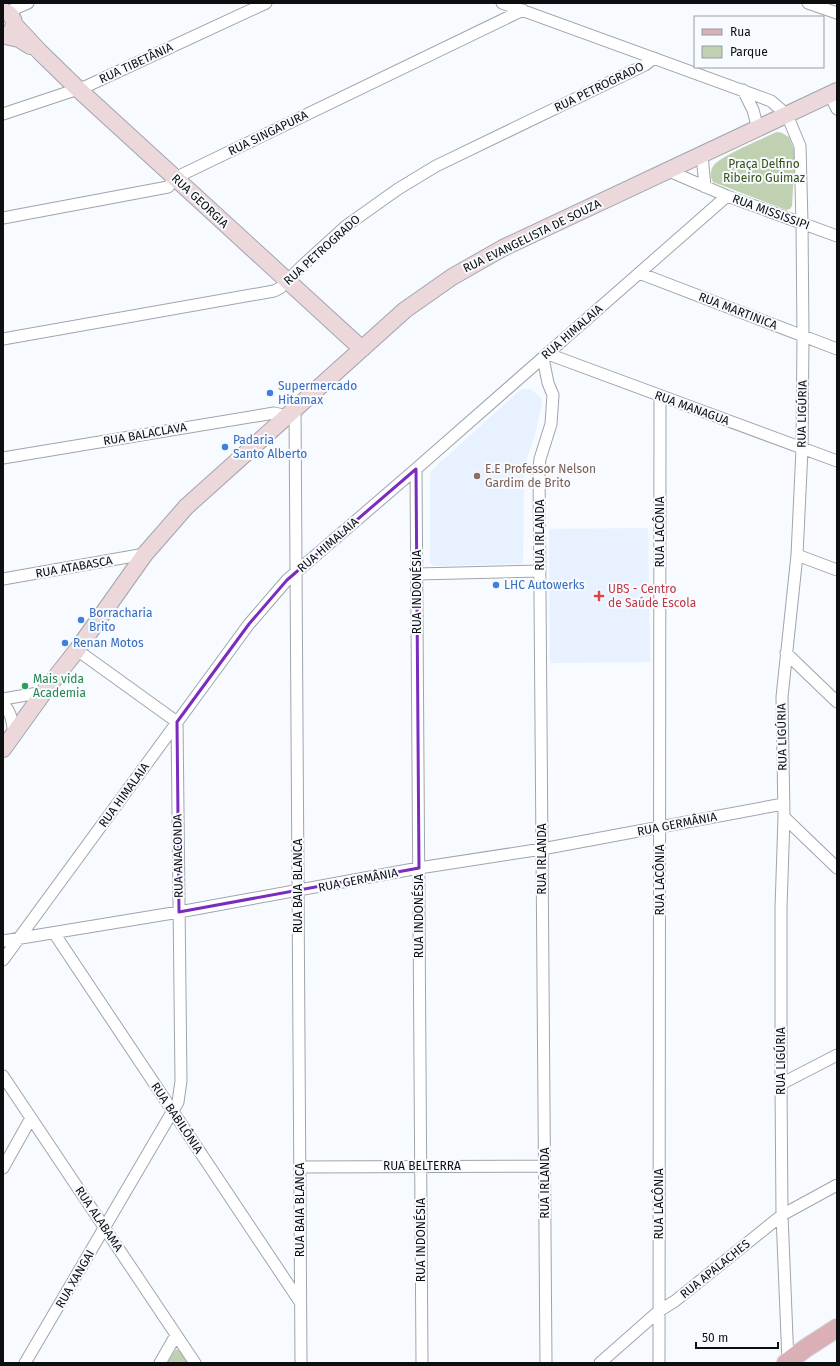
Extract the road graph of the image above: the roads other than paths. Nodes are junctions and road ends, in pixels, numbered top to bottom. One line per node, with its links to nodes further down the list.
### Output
1 (266, 3): 8 (street, RUA TIBETÂNIA)
2 (502, 3): 4 (street)
3 (808, 3): 5 (street)
4 (523, 10): 7 (street); 16 (street, RUA SINGAPURA)
5 (837, 13)
6 (12, 18): 8 (main road, RUA GEORGIA)
7 (654, 58): 9 (street); 23 (street, RUA PETROGRADO)
8 (78, 90): 11 (street, RUA TIBETÂNIA); 16 (main road, RUA GEORGIA)
9 (743, 90): 12 (street); 13 (street)
10 (835, 98): 12 (main road, RUA EVANGELISTA DE SOUZA)
11 (3, 114)
12 (787, 115): 13 (main road, RUA EVANGELISTA DE SOUZA); 20 (street, RUA LIGÚRIA)
13 (758, 129): 14 (main road, RUA EVANGELISTA DE SOUZA)
14 (702, 155): 15 (main road, RUA EVANGELISTA DE SOUZA); 17 (street)
15 (669, 170): 17 (street, RUA MISSISSIPI); 26 (main road, RUA EVANGELISTA DE SOUZA)
16 (175, 178): 19 (street, RUA SINGAPURA); 23 (main road, RUA GEORGIA)
17 (705, 187): 18 (street, RUA MISSISSIPI)
18 (726, 196): 20 (street, RUA MISSISSIPI); 22 (street, RUA HIMALAIA)
19 (3, 218)
20 (802, 223): 21 (street, RUA MISSISSIPI); 24 (street, RUA LIGÚRIA)
21 (837, 236)
22 (639, 274): 24 (street, RUA MARTINICA); 28 (street, RUA HIMALAIA)
23 (287, 281): 25 (street, RUA PETROGRADO); 26 (main road, RUA GEORGIA)
24 (803, 336): 27 (street, RUA MARTINICA); 31 (street, RUA LIGÚRIA)
25 (3, 339)
26 (362, 349): 30 (main road, RUA EVANGELISTA DE SOUZA)
27 (837, 349)
28 (545, 356): 29 (street, RUA MANAGUA); 34 (street, RUA HIMALAIA); 39 (street, RUA IRLANDA)
29 (660, 396): 31 (street, RUA MANAGUA); 53 (street, RUA LACÔNIA)
30 (292, 412): 32 (street, RUA BALACLAVA); 35 (main road, RUA EVANGELISTA DE SOUZA); 38 (street, RUA BAIA BLANCA)
31 (802, 448): 33 (street, RUA MANAGUA); 36 (street, RUA LIGÚRIA)
32 (3, 458)
33 (837, 461)
34 (416, 469): 38 (street, RUA HIMALAIA); 40 (street, RUA INDONÉSIA)
35 (145, 554): 41 (street, RUA ATABASCA); 42 (main road, RUA EVANGELISTA DE SOUZA)
36 (797, 555): 37 (street); 43 (street, RUA LIGÚRIA)
37 (837, 570)
38 (296, 572): 48 (street, RUA HIMALAIA); 57 (street, RUA BAIA BLANCA)
39 (540, 572): 40 (street); 54 (street, RUA IRLANDA)
40 (417, 574): 55 (street, RUA INDONÉSIA)
41 (3, 579)
42 (78, 650): 44 (main road, RUA EVANGELISTA DE SOUZA); 48 (street)
43 (786, 653): 46 (street); 51 (street, RUA LIGÚRIA)
44 (44, 692): 45 (street); 49 (main road, RUA EVANGELISTA DE SOUZA)
45 (3, 699)
46 (837, 702)
47 (3, 704): 49 (street)
48 (177, 722): 58 (street, RUA ANACONDA); 60 (street, RUA HIMALAIA)
49 (14, 734): 50 (main road, RUA EVANGELISTA DE SOUZA)
50 (3, 749)
51 (783, 804): 52 (street, RUA LIGÚRIA); 53 (street, RUA GERMÂNIA)
52 (784, 817): 56 (street); 65 (street, RUA LIGÚRIA)
53 (660, 827): 54 (street, RUA GERMÂNIA); 76 (street, RUA LACÔNIA)
54 (542, 849): 55 (street, RUA GERMÂNIA); 70 (street, RUA IRLANDA)
55 (419, 868): 57 (street, RUA GERMÂNIA); 69 (street, RUA INDONÉSIA)
56 (837, 868)
57 (298, 891): 58 (street, RUA GERMÂNIA); 68 (street, RUA BAIA BLANCA)
58 (179, 912): 59 (street, RUA GERMÂNIA); 66 (street, RUA ANACONDA)
59 (54, 933): 60 (street, RUA GERMÂNIA); 66 (street, RUA BABILÔNIA)
60 (19, 938): 61 (street, RUA GERMÂNIA); 62 (street, RUA HIMALAIA)
61 (3, 941)
62 (3, 960)
63 (837, 1055): 65 (street)
64 (3, 1076): 67 (street, RUA ALABAMA)
65 (781, 1084): 73 (street, RUA LIGÚRIA)
66 (173, 1111): 74 (street, RUA XANGAI); 75 (street, RUA BABILÔNIA)
67 (31, 1118): 71 (street); 74 (street, RUA ALABAMA)
68 (300, 1166): 69 (street, RUA BELTERRA); 75 (street, RUA BAIA BLANCA)
69 (421, 1166): 70 (street, RUA BELTERRA); 84 (street, RUA INDONÉSIA)
70 (544, 1166): 85 (street, RUA IRLANDA)
71 (3, 1168)
72 (837, 1186): 73 (street, RUA APALACHES)
73 (782, 1215): 76 (street, RUA APALACHES); 79 (street, RUA LIGÚRIA)
74 (105, 1228): 78 (street, RUA ALABAMA); 80 (street, RUA XANGAI)
75 (301, 1303): 83 (street, RUA BAIA BLANCA)
76 (659, 1311): 86 (street, RUA APALACHES); 87 (street, RUA LACÔNIA)
77 (837, 1328): 79 (main road)
78 (176, 1335): 81 (street); 82 (street, RUA ALABAMA)
79 (787, 1362)
80 (25, 1363)
81 (160, 1363)
82 (195, 1363)
83 (301, 1363)
84 (422, 1363)
85 (546, 1363)
86 (600, 1363)
87 (659, 1363)

